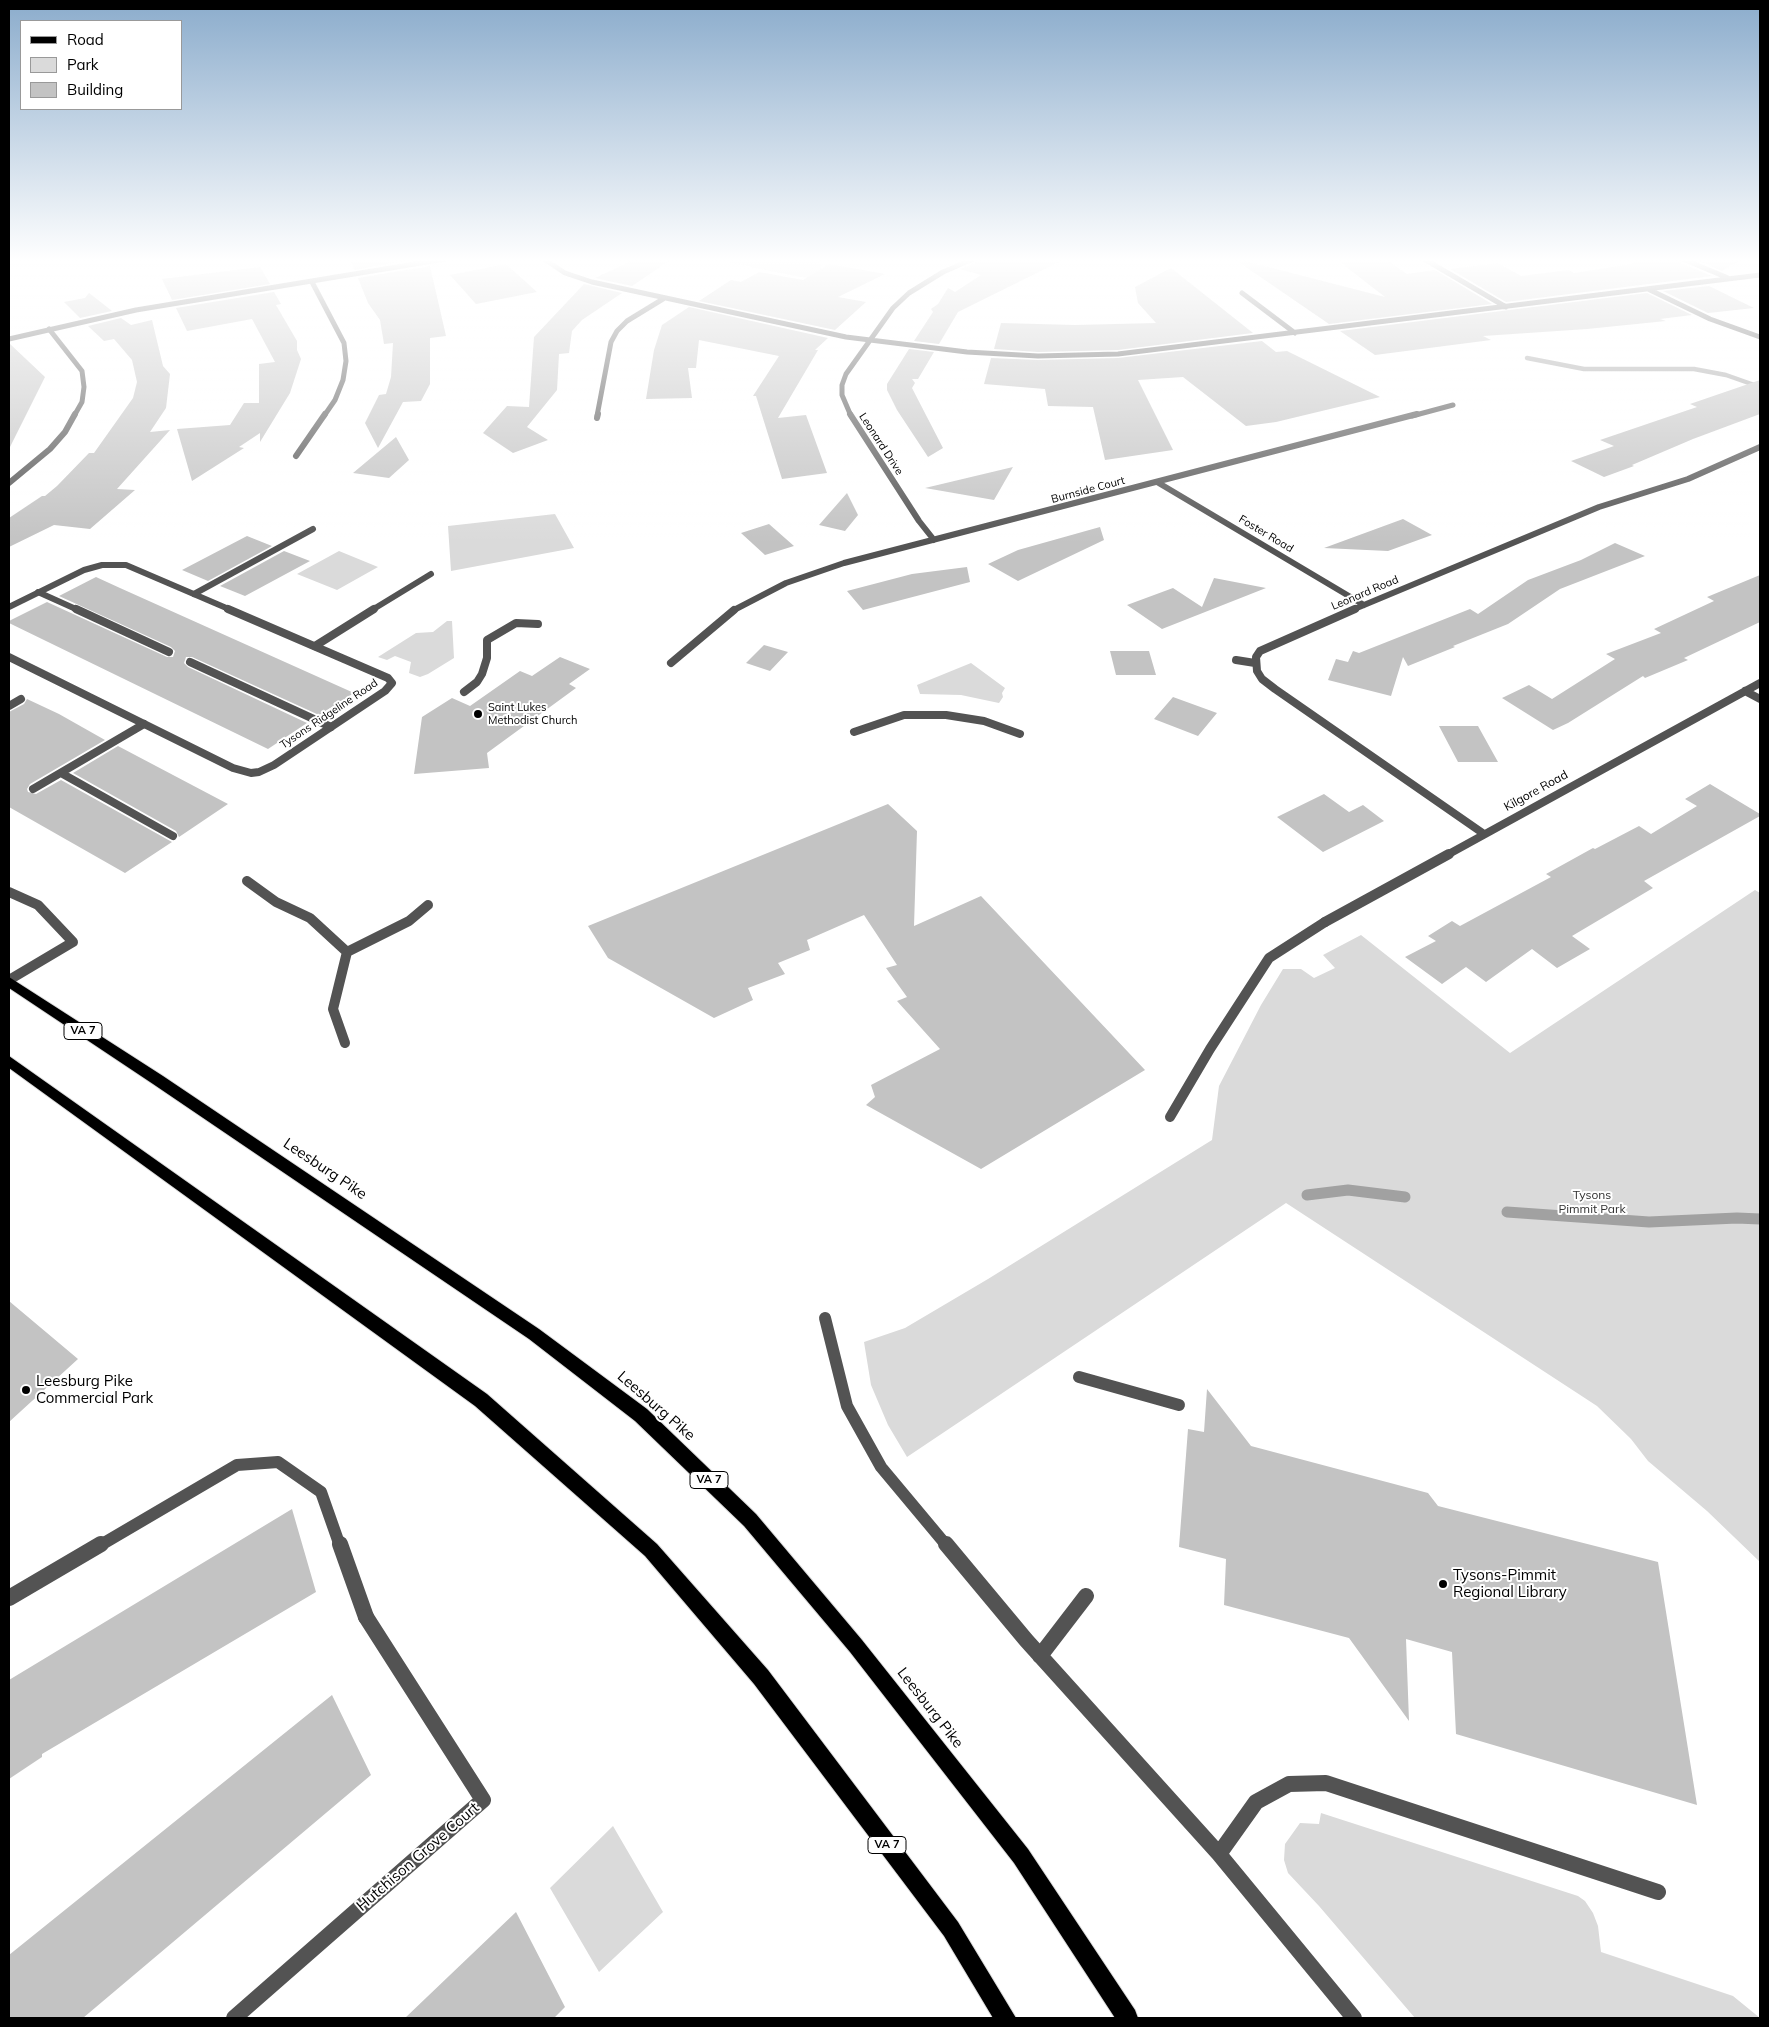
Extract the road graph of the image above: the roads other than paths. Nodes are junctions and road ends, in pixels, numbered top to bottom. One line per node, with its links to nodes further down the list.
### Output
1 (68, 354): 12 (street)
2 (345, 354): 10 (street)
3 (609, 354): 8 (street)
4 (861, 354): 14 (street, Leonard Drive)
5 (990, 354): 6 (street)
6 (1107, 354)
7 (1454, 405): 11 (street, Burnside Court)
8 (597, 418)
9 (1760, 447): 18 (street, Leonard Road)
10 (296, 456)
11 (1156, 482): 14 (street, Burnside Court); 18 (street, Foster Road)
12 (9, 483)
13 (313, 529): 17 (street)
14 (934, 540): 26 (street, Burnside Court)
15 (431, 574): 21 (street)
16 (38, 592): 17 (street, Tysons Ridgeline Road); 19 (street, Tysons Ridgeline Road); 22 (street)
17 (194, 594): 21 (street, Tysons Ridgeline Road)
18 (1364, 605): 27 (street, Leonard Road)
19 (9, 607)
20 (538, 624): 30 (street)
21 (315, 646): 35 (street, Tysons Ridgeline Road)
22 (169, 652)
23 (9, 656): 34 (street, Tysons Ridgeline Road)
24 (1236, 660): 27 (street)
25 (190, 662): 35 (street)
26 (671, 663)
27 (1255, 663): 40 (street)
28 (1760, 682): 29 (street, Kilgore Road)
29 (1745, 691): 32 (street); 40 (street, Kilgore Road)
30 (464, 692)
31 (21, 699): 33 (street)
32 (1760, 699)
33 (9, 706)
34 (144, 724): 35 (street, Tysons Ridgeline Road); 38 (street)
35 (331, 728)
36 (854, 732): 37 (street)
37 (1020, 734)
38 (60, 773): 39 (street); 41 (street)
39 (33, 789)
40 (1484, 834): 49 (street, Kilgore Road)
41 (173, 836)
42 (246, 881): 45 (street)
43 (9, 892): 46 (street, Leesburg Pike)
44 (428, 905): 45 (street)
45 (347, 952): 47 (street)
46 (9, 981): 60 (main road, Leesburg Pike / VA 7)
47 (345, 1043)
48 (9, 1061): 59 (main road, VA 7)
49 (1170, 1117)
50 (825, 1318): 55 (street)
51 (1079, 1377): 52 (street)
52 (1179, 1405)
53 (1086, 1596): 55 (street)
54 (9, 1598): 58 (street, Hutchison Grove Court)
55 (1040, 1656): 56 (street)
56 (1219, 1854): 57 (street); 61 (street)
57 (1658, 1892)
58 (234, 2018)
59 (1005, 2018)
60 (1127, 2018)
61 (1354, 2018)

